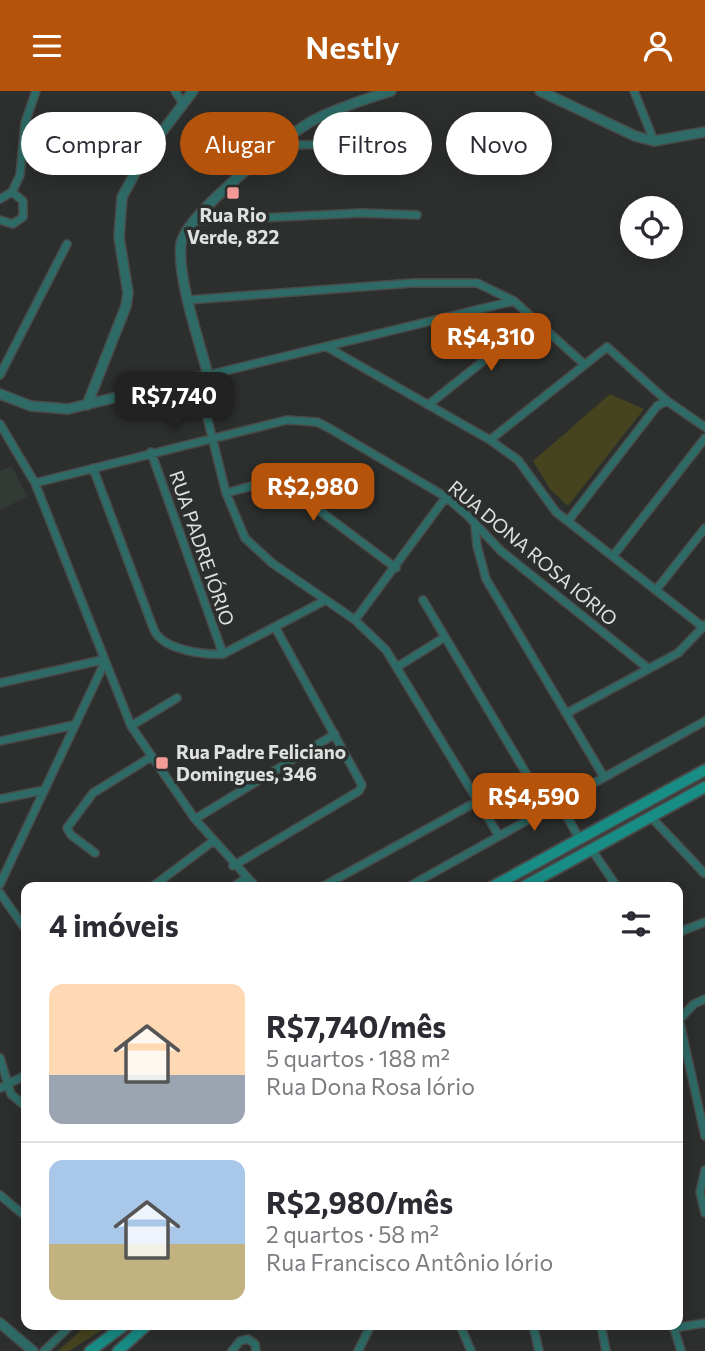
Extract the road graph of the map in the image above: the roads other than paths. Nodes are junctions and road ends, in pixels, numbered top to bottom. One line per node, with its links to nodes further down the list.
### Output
1 (36, 91): 12 (street)
2 (175, 91): 7 (street)
3 (193, 91): 7 (street)
4 (391, 91): 8 (street)
5 (540, 91): 10 (street)
6 (634, 91): 10 (street)
7 (182, 102): 28 (street)
8 (299, 130)
9 (705, 132): 10 (street)
10 (653, 141)
11 (244, 175): 16 (street)
12 (12, 192): 13 (street); 15 (street)
13 (0, 199)
14 (417, 215): 16 (street)
15 (0, 220)
16 (194, 221): 18 (street)
17 (67, 244): 23 (street)
18 (188, 300): 19 (street); 24 (street)
19 (514, 302): 20 (street); 21 (street)
20 (536, 319): 22 (street); 29 (street)
21 (327, 347): 24 (street); 29 (street)
22 (584, 364): 27 (street); 34 (street)
23 (0, 375)
24 (208, 375): 25 (street)
25 (197, 377): 28 (street); 32 (street)
26 (0, 394): 28 (street)
27 (667, 401): 31 (street); 40 (street)
28 (87, 405)
29 (428, 405): 34 (street)
30 (0, 424): 37 (street)
31 (705, 427)
32 (213, 438): 35 (street, RUA DONA ROSA IÓRIO); 38 (street); 39 (street, RUA DONA ROSA IÓRIO)
33 (705, 438): 43 (street)
34 (490, 440): 40 (street)
35 (151, 452): 36 (street, RUA DONA ROSA IÓRIO); 52 (street, RUA PADRE IÓRIO)
36 (93, 468): 37 (street, RUA DONA ROSA IÓRIO); 52 (street)
37 (35, 483): 53 (street)
38 (226, 493): 44 (street); 47 (street)
39 (446, 497): 41 (street, RUA DONA ROSA IÓRIO); 44 (street)
40 (568, 521): 43 (street)
41 (475, 525): 55 (street, RUA DONA ROSA IÓRIO); 58 (street)
42 (705, 528): 45 (street)
43 (613, 556): 45 (street)
44 (396, 568): 48 (street)
45 (656, 590): 49 (street)
46 (423, 600): 51 (street)
47 (324, 601): 48 (street); 50 (street)
48 (355, 620): 54 (street)
49 (704, 626): 55 (street)
50 (275, 627): 52 (street); 62 (street)
51 (445, 637): 54 (street); 71 (street)
52 (223, 654)
53 (103, 662): 56 (street); 60 (street); 61 (street)
54 (397, 667): 69 (street)
55 (649, 669): 58 (street)
56 (0, 683)
57 (177, 698): 61 (street)
58 (568, 713): 65 (street)
59 (705, 721): 65 (street)
60 (74, 725): 63 (street); 67 (street)
61 (131, 726): 64 (street)
62 (335, 734): 73 (street); 81 (street)
63 (0, 741)
64 (151, 757): 73 (street); 78 (street)
65 (604, 776): 70 (street)
66 (703, 779): 72 (main road); 75 (main road)
67 (44, 790): 68 (street); 79 (street)
68 (0, 799)
69 (476, 802): 74 (street); 87 (street)
70 (560, 804): 71 (street); 75 (street)
71 (548, 810): 74 (street)
72 (652, 818): 77 (main road); 82 (street)
73 (195, 819): 76 (street)
74 (499, 837): 88 (street)
75 (580, 840): 89 (main road)
76 (212, 842): 81 (street); 84 (street)
77 (592, 850): 90 (main road); 91 (street)
78 (95, 853)
79 (12, 859): 80 (street); 92 (street)
80 (0, 861)
81 (233, 866): 83 (street)
82 (704, 873)
83 (245, 879): 85 (street); 86 (street)
84 (159, 882)
85 (240, 882)
86 (249, 882)
87 (332, 882)
88 (417, 882)
89 (501, 882)
90 (532, 882)
91 (614, 882)
92 (0, 884)
93 (0, 893): 95 (street)
94 (705, 922): 96 (street)
95 (21, 923)
96 (683, 931)
97 (705, 999): 98 (street)
98 (683, 1016)
99 (683, 1042): 104 (street)
100 (0, 1058): 102 (street)
101 (21, 1077): 102 (street)
102 (3, 1086): 103 (street)
103 (21, 1103)
104 (705, 1136)
105 (705, 1170): 108 (street)
106 (0, 1195): 107 (street)
107 (21, 1213)
108 (705, 1213)
109 (0, 1323): 121 (street)
110 (705, 1323): 111 (street)
111 (683, 1325)
112 (66, 1330): 122 (street)
113 (118, 1330): 123 (main road)
114 (141, 1330): 124 (main road)
115 (368, 1330): 126 (street)
116 (462, 1330): 127 (street)
117 (534, 1330): 128 (street)
118 (602, 1330): 129 (street)
119 (674, 1330): 130 (street)
120 (256, 1347): 125 (street)
121 (33, 1351)
122 (44, 1351)
123 (90, 1351)
124 (118, 1351)
125 (232, 1351)
126 (358, 1351)
127 (471, 1351)
128 (539, 1351)
129 (606, 1351)
130 (681, 1351)

